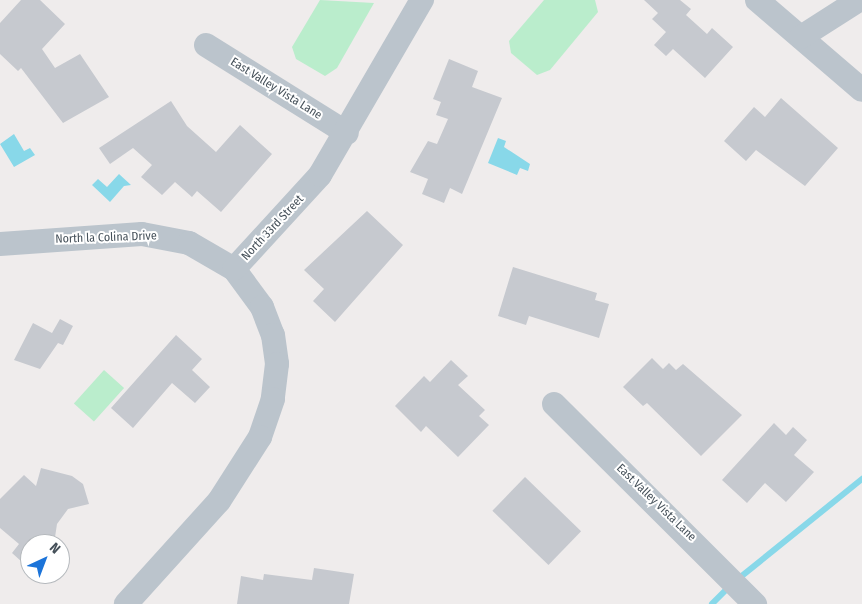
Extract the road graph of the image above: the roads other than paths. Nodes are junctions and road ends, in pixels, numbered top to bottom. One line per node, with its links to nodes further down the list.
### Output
1 (422, 0): 7 (street, North 33rd Street)
2 (757, 0): 4 (street)
3 (859, 0): 4 (street)
4 (801, 37): 6 (street)
5 (206, 45): 7 (street, East Valley Vista Lane)
6 (862, 90)
7 (347, 132): 9 (street, North 33rd Street)
8 (0, 244): 9 (street, North la Colina Drive)
9 (234, 270): 12 (street, North 33rd Street)
10 (554, 404): 11 (street, East Valley Vista Lane)
11 (752, 600)
12 (126, 604)

